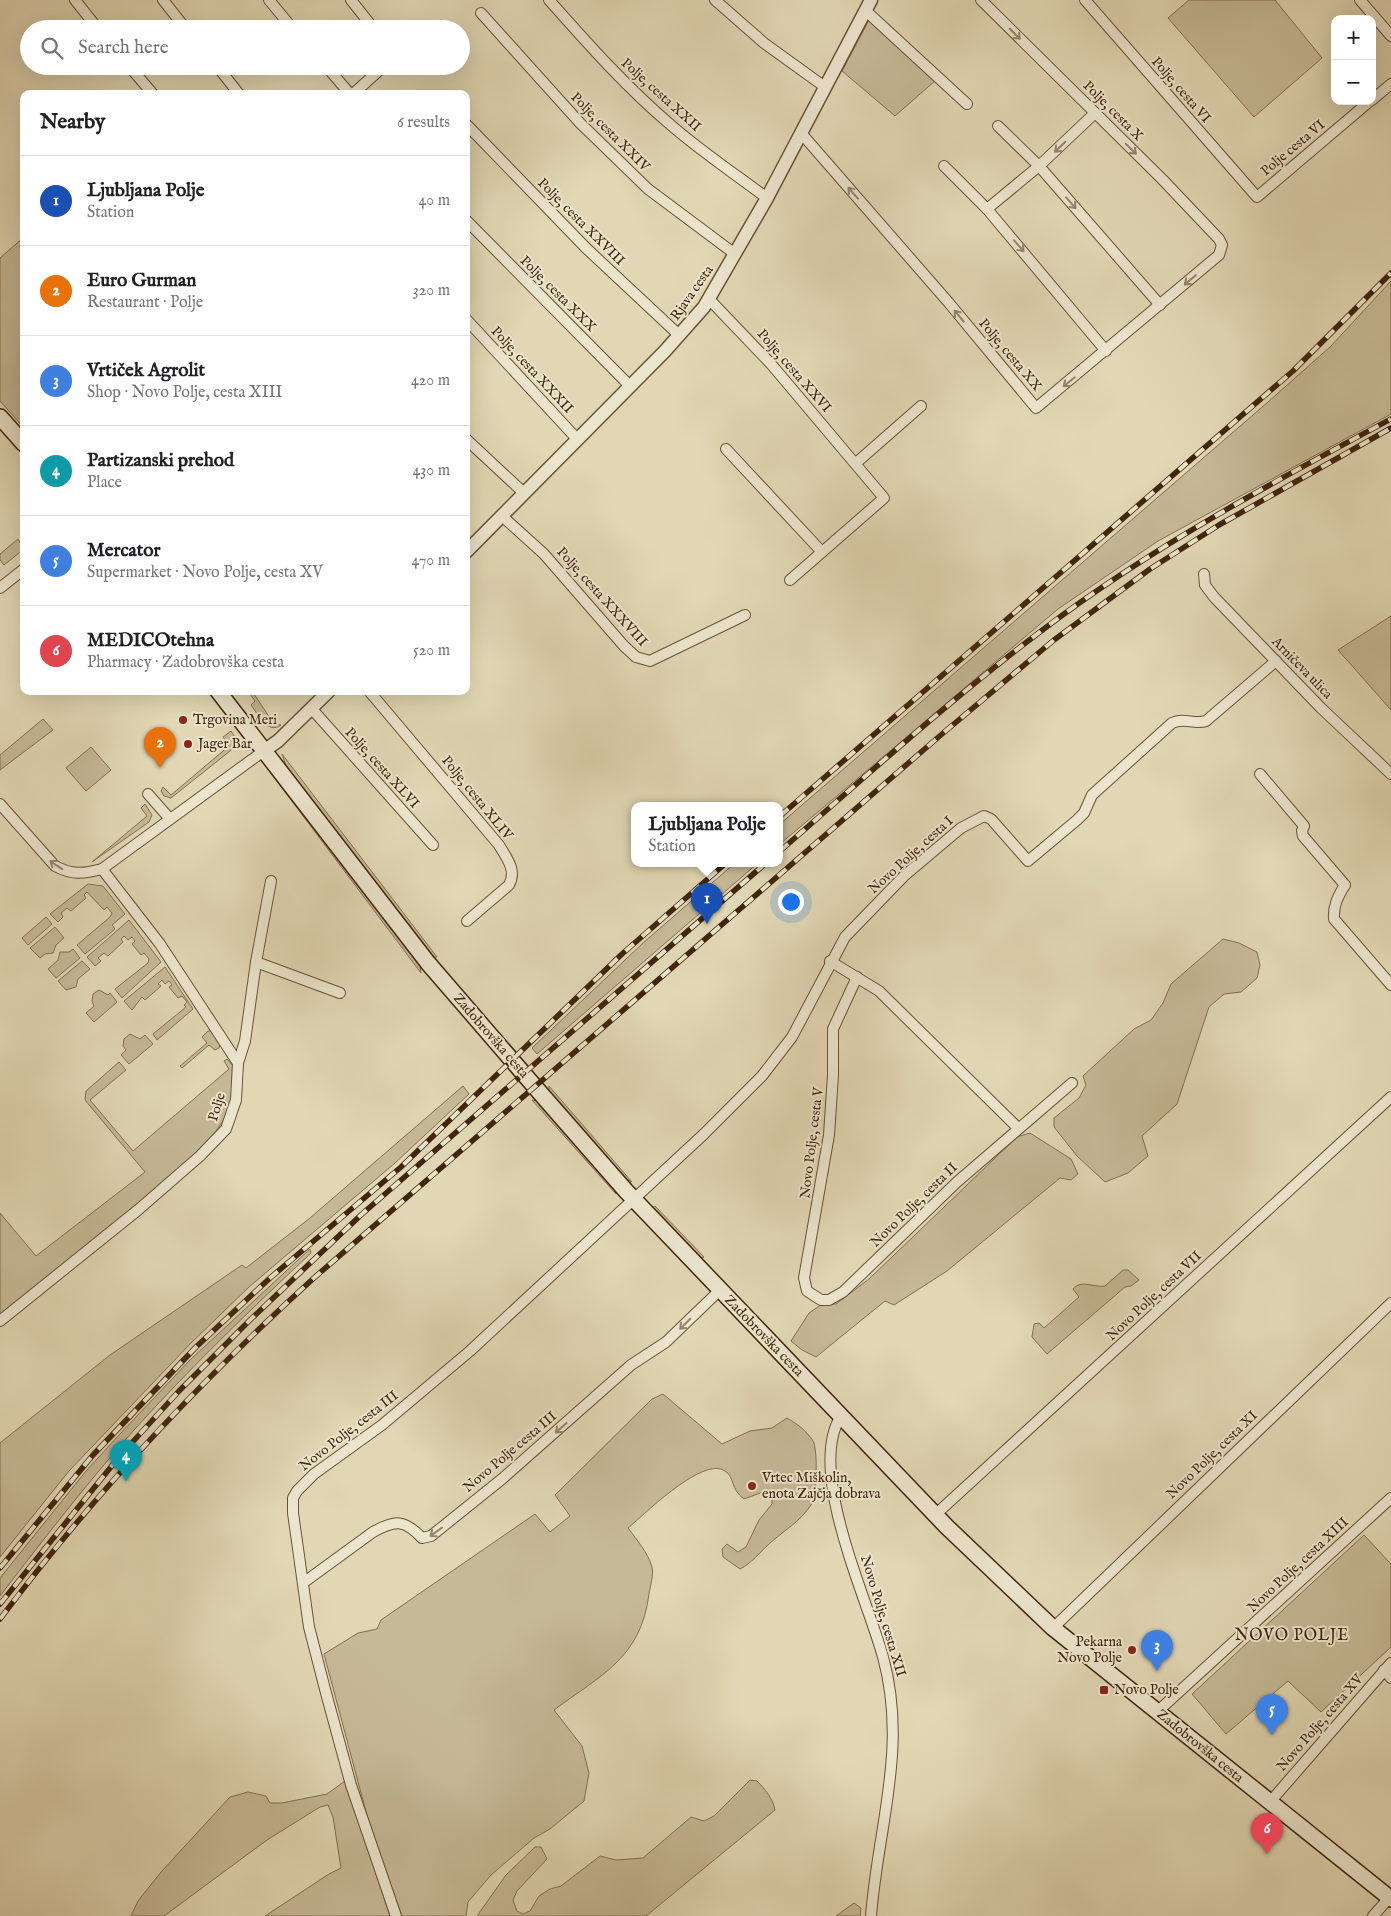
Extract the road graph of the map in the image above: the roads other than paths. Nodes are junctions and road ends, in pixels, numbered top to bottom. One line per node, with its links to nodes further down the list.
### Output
1 (75, 0): 12 (street)
2 (163, 0): 13 (street)
3 (269, 0): 14 (street)
4 (351, 0): 15 (street)
5 (549, 0): 37 (street, Polje, cesta XXII)
6 (715, 0): 22 (street)
7 (981, 0): 30 (street, Polje, cesta X, one-way to 30)
8 (1085, 0): 36 (street, Polje, cesta VI)
9 (1360, 0): 16 (street)
10 (869, 3): 22 (street, Rjava cesta); 28 (street)
11 (481, 13): 40 (street, Polje, cesta XXIV)
12 (91, 20)
13 (179, 20)
14 (286, 20)
15 (367, 20)
16 (1391, 36)
17 (137, 75): 23 (street)
18 (224, 75): 24 (street)
19 (334, 75): 25 (street)
20 (373, 75): 26 (street)
21 (1391, 84): 27 (street, Polje cesta VI)
22 (825, 87): 33 (street, Rjava cesta)
23 (150, 90)
24 (237, 90)
25 (347, 90)
26 (356, 90)
27 (1376, 96)
28 (967, 104)
29 (1365, 105): 36 (street, Polje cesta VI)
30 (1095, 113): 35 (street, one-way to 35); 42 (street, Polje, cesta X, one-way to 42)
31 (998, 126): 35 (street)
32 (470, 128): 44 (street, Polje, cesta XXVIII)
33 (801, 133): 37 (street, Rjava cesta); 45 (street, Polje, cesta XX, one-way to 33)
34 (944, 166): 38 (street)
35 (1039, 166): 38 (street); 42 (street, one-way to 42)
36 (1257, 197)
37 (767, 198): 40 (street, Rjava cesta)
38 (987, 209): 45 (street, one-way to 45)
39 (470, 224): 46 (street, Polje, cesta XXX)
40 (735, 254): 41 (street, Rjava cesta)
41 (709, 299): 44 (street, Rjava cesta); 53 (street, Polje, cesta XXVI)
42 (1160, 305): 45 (street)
43 (470, 323): 50 (street, Polje, cesta XXXII)
44 (680, 335): 46 (street, Rjava cesta)
45 (1106, 351)
46 (630, 386): 50 (street, Rjava cesta)
47 (921, 406): 53 (street)
48 (0, 417): 49 (main road)
49 (20, 440)
50 (578, 440): 54 (street, Rjava cesta)
51 (470, 443): 54 (street)
52 (726, 449): 57 (street)
53 (856, 463): 57 (street, Polje, cesta XXVI)
54 (524, 493): 55 (street, Rjava cesta)
55 (502, 516): 56 (street, Rjava cesta); 62 (street, Polje, cesta XXXVIII)
56 (470, 548)
57 (822, 552): 60 (street, Polje, cesta XXVI)
58 (20, 571): 61 (street)
59 (1204, 574): 63 (street, Arničeva ulica)
60 (790, 580)
61 (0, 588)
62 (745, 615)
63 (1276, 661): 70 (street, Arničeva ulica); 78 (street, Novo Polje, cesta I)
64 (221, 695): 68 (main road, Zadobrovška cesta)
65 (325, 695): 67 (street)
66 (372, 695): 77 (street, Polje, cesta XLIV)
67 (312, 709): 68 (street); 74 (street, Polje, cesta XLVI)
68 (265, 750): 73 (street); 87 (main road, Zadobrovška cesta)
69 (1260, 774): 81 (street)
70 (1391, 774)
71 (148, 794): 73 (street)
72 (0, 804): 75 (street, one-way to 72)
73 (170, 819): 75 (street)
74 (433, 845)
75 (102, 869): 83 (street)
76 (270, 881): 79 (street, Polje)
77 (467, 921)
78 (830, 961): 80 (street); 87 (street, Novo Polje, cesta I)
79 (256, 962): 82 (street); 83 (street, Polje)
80 (857, 977): 86 (street); 89 (street, Novo Polje, cesta V)
81 (1391, 985)
82 (340, 993)
83 (238, 1063): 91 (street, Polje)
84 (1072, 1083): 86 (street, Novo Polje, cesta II)
85 (1391, 1097): 94 (street, Novo Polje, cesta VII)
86 (1018, 1128): 89 (street, Novo Polje, cesta II)
87 (633, 1198): 88 (main road, Zadobrovška cesta); 95 (street, Novo Polje, cesta III)
88 (720, 1290): 92 (main road, Zadobrovška cesta); 95 (street, Novo Polje cesta III, one-way to 95)
89 (829, 1300)
90 (1391, 1303): 96 (street, Novo Polje, cesta XI)
91 (0, 1321)
92 (840, 1416): 94 (main road, Zadobrovška cesta); 102 (street, Novo Polje, cesta XII)
93 (1391, 1498): 98 (street, Novo Polje, cesta XIII)
94 (935, 1515): 96 (main road, Zadobrovška cesta)
95 (303, 1583): 101 (street, Novo Polje, cesta III)
96 (1053, 1628): 98 (main road, Zadobrovška cesta)
97 (1389, 1670): 99 (street, Novo Polje, cesta XV)
98 (1156, 1712): 99 (main road, Zadobrovška cesta)
99 (1270, 1802): 100 (main road, Zadobrovška cesta)
100 (1390, 1899): 103 (street)
101 (396, 1916)
102 (871, 1916)
103 (1373, 1916)

